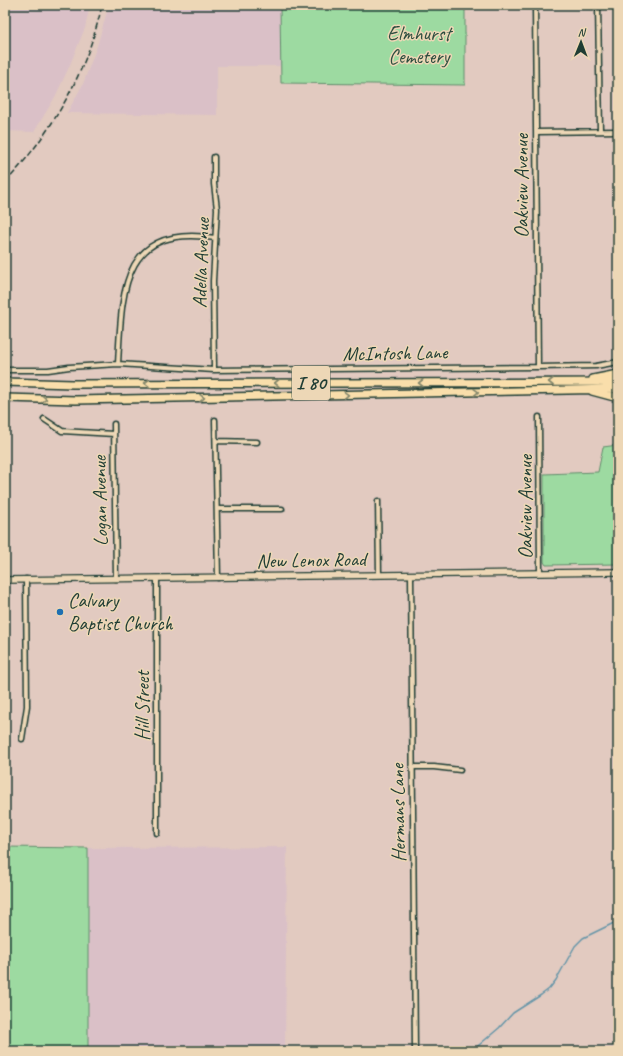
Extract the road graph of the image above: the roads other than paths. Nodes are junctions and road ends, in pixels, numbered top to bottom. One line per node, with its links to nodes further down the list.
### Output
1 (535, 5): 5 (street, Oakview Avenue)
2 (598, 5): 3 (street)
3 (600, 131): 4 (street); 5 (street)
4 (618, 131)
5 (536, 132): 10 (street, Oakview Avenue)
6 (214, 157): 7 (street, Adella Avenue)
7 (215, 238): 9 (street); 12 (street, Adella Avenue)
8 (618, 362): 10 (street, McIntosh Lane)
9 (118, 364): 11 (street, McIntosh Lane); 12 (street, McIntosh Lane)
10 (538, 367): 12 (street, McIntosh Lane)
11 (5, 370)
12 (214, 370)
13 (618, 374): 15 (highway)
14 (5, 382): 15 (highway, I 80, one-way to 14)
15 (567, 382): 16 (highway, I 80)
16 (618, 382)
17 (588, 389): 18 (highway, I 80); 19 (highway, I 80, one-way to 17); 20 (highway)
18 (618, 389)
19 (5, 398)
20 (618, 398)
21 (539, 417): 32 (street, Oakview Avenue)
22 (44, 419): 25 (street)
23 (215, 420): 26 (street)
24 (114, 424): 25 (street, Logan Avenue)
25 (114, 434): 38 (street, Logan Avenue)
26 (216, 441): 27 (street); 29 (street)
27 (257, 442)
28 (378, 501): 34 (street)
29 (218, 509): 30 (street); 36 (street)
30 (282, 509)
31 (618, 572): 32 (street, New Lenox Road)
32 (540, 573): 33 (street, New Lenox Road)
33 (412, 575): 34 (street, New Lenox Road); 41 (street, Hermans Lane)
34 (379, 576): 36 (street, New Lenox Road)
35 (157, 578): 36 (street, New Lenox Road); 38 (street, New Lenox Road); 43 (street, Hill Street)
36 (218, 578)
37 (26, 579): 38 (street, New Lenox Road); 39 (street, New Lenox Road); 40 (street)
38 (116, 579)
39 (5, 580)
40 (22, 739)
41 (412, 767): 42 (street); 44 (street, Hermans Lane)
42 (460, 770)
43 (157, 833)
44 (415, 1051)

